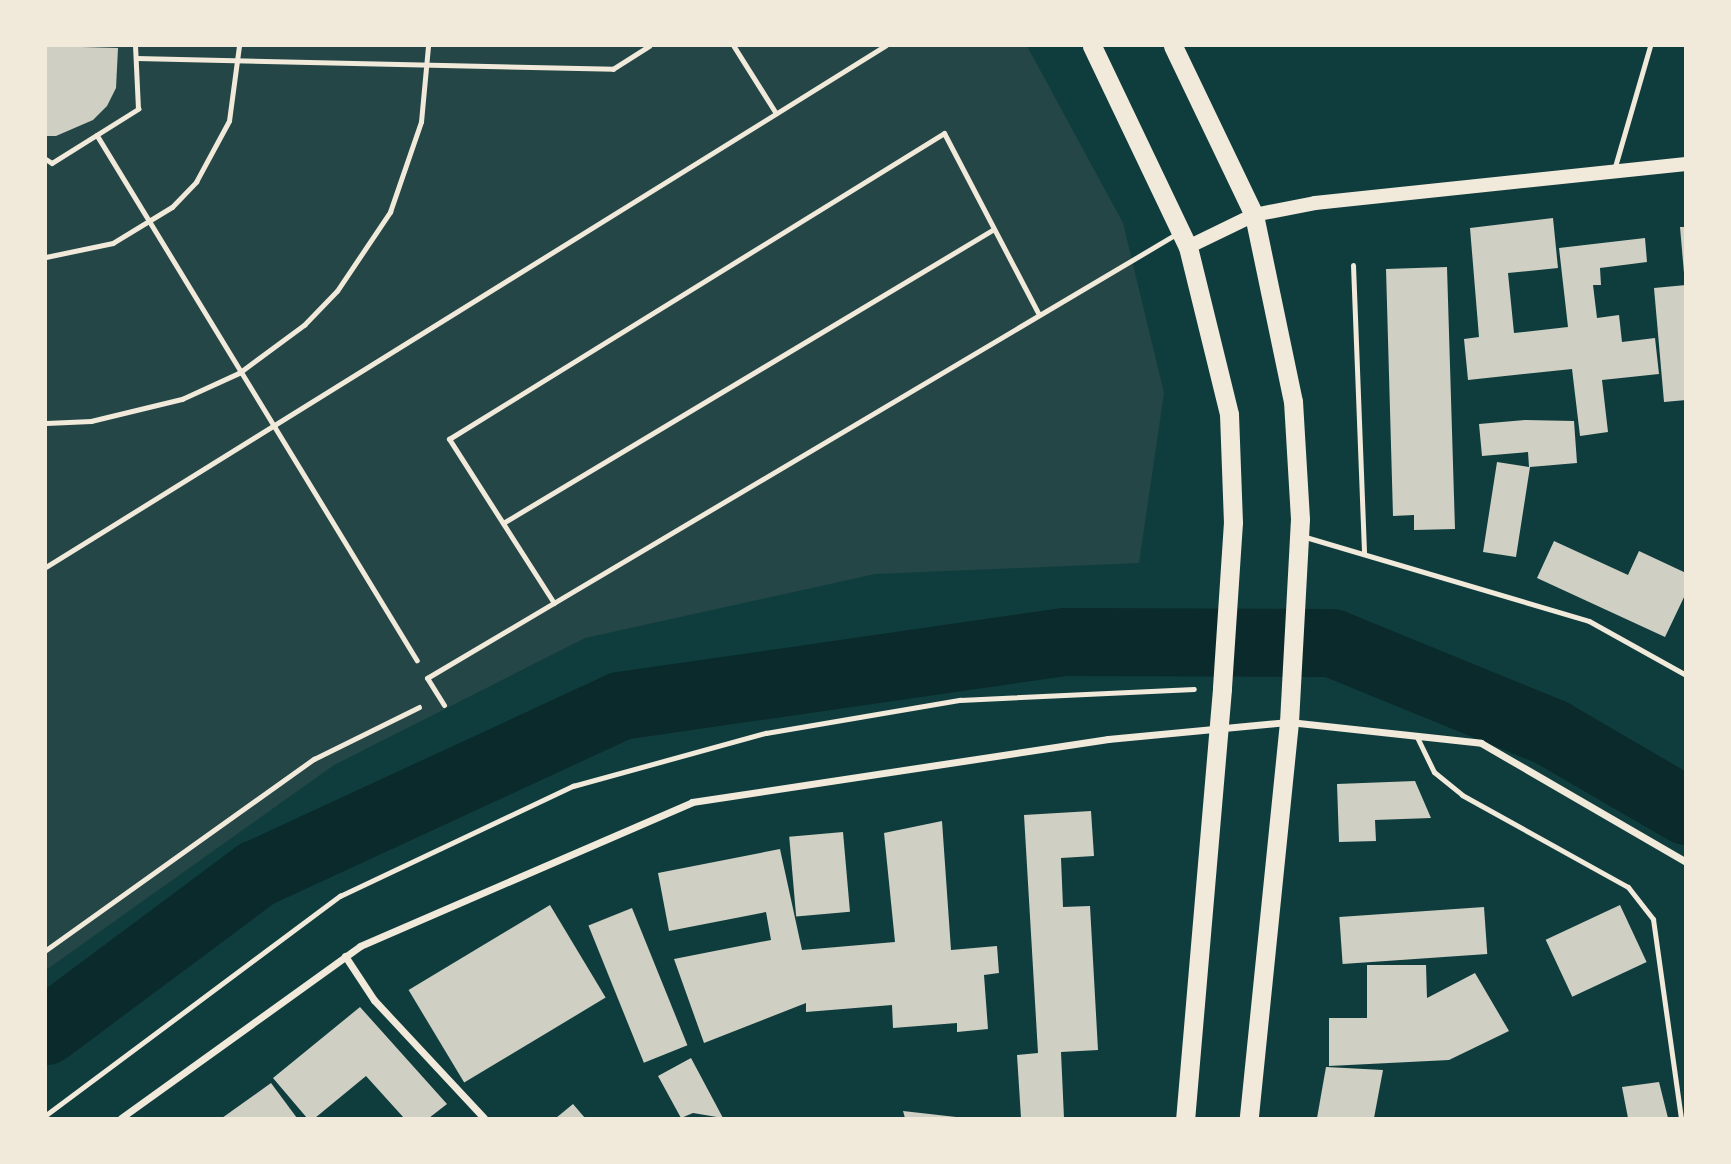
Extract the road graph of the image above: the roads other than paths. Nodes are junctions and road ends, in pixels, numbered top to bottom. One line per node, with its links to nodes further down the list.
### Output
1 (1092, 46): 8 (highway)
2 (1173, 46): 6 (highway)
3 (1650, 46): 5 (lane)
4 (1685, 164): 5 (main road)
5 (1614, 170): 6 (main road)
6 (1254, 215): 8 (main road); 12 (highway)
7 (994, 229): 10 (lane); 11 (lane); 11 (lane)
8 (1185, 239): 10 (lane); 18 (highway)
9 (1353, 265): 13 (lane)
10 (1039, 315): 14 (lane)
11 (503, 523): 14 (lane)
12 (1300, 527): 13 (lane); 17 (highway)
13 (1364, 554): 15 (lane)
14 (554, 603): 16 (lane)
15 (1685, 675)
16 (444, 705)
17 (1289, 722): 18 (street); 19 (street); 25 (highway)
18 (1220, 728): 21 (street); 24 (highway)
19 (1416, 736): 20 (street); 26 (lane)
20 (1685, 862)
21 (345, 956): 22 (street); 23 (street)
22 (121, 1118)
23 (484, 1118)
24 (1185, 1118)
25 (1249, 1118)
26 (1681, 1118)

